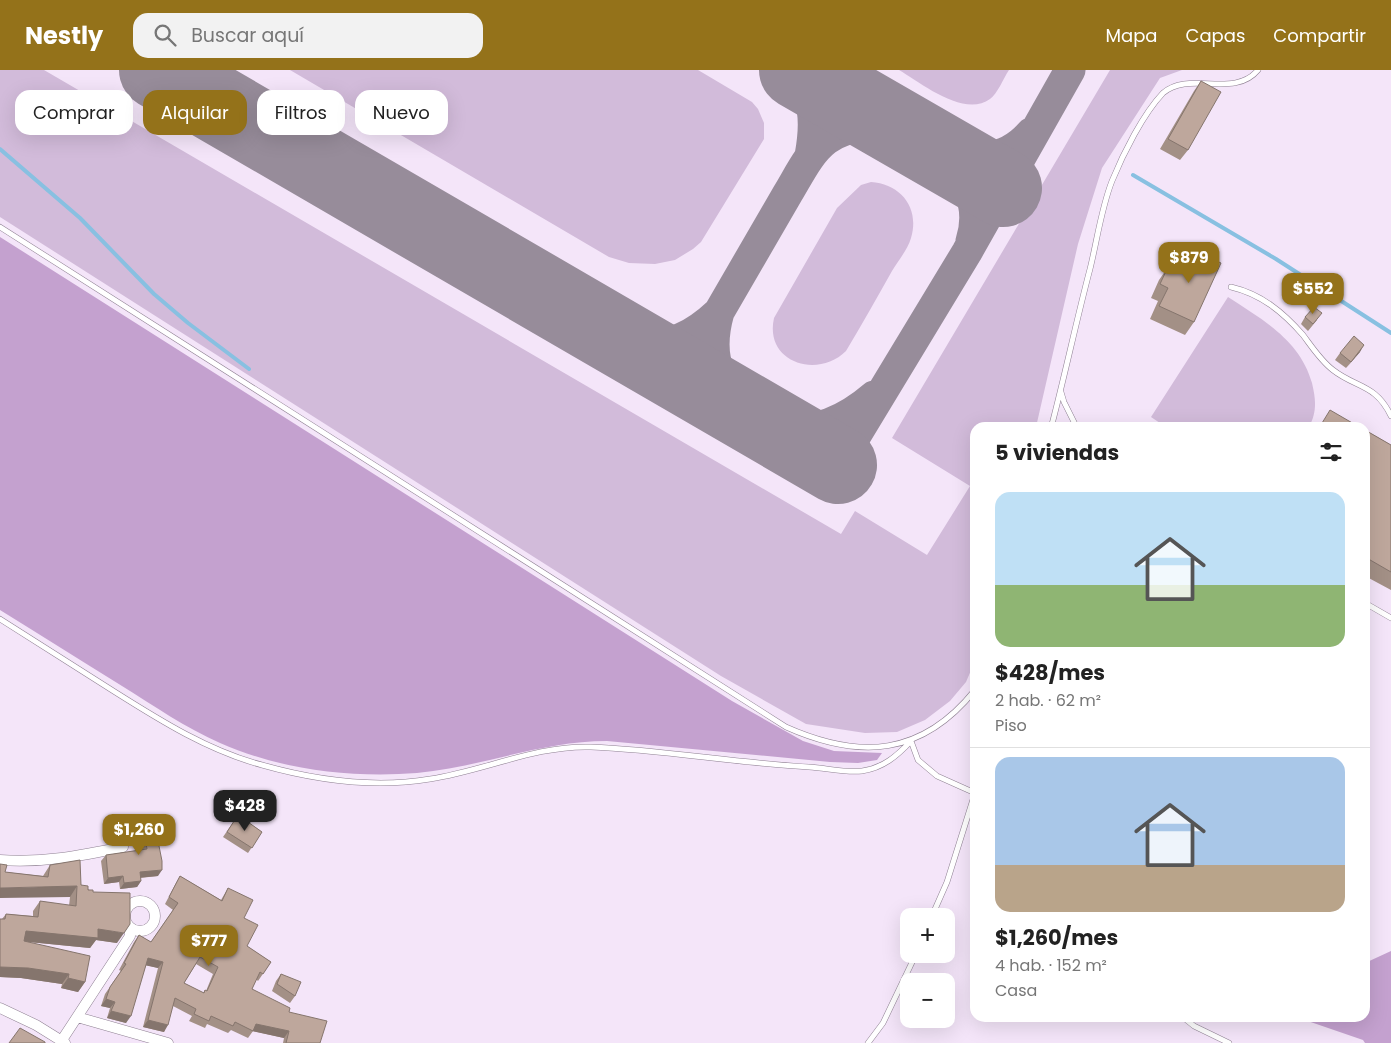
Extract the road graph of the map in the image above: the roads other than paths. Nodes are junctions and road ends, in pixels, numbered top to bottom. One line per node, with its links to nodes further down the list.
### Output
1 (1258, 70): 4 (lane)
2 (0, 227): 12 (lane)
3 (1231, 287): 5 (lane)
4 (1061, 390): 6 (lane); 7 (lane)
5 (1391, 416)
6 (1053, 422)
7 (1074, 422)
8 (1370, 606): 9 (lane)
9 (1391, 618)
10 (0, 619): 12 (lane)
11 (970, 696): 12 (lane)
12 (911, 741): 13 (lane)
13 (970, 791)
14 (970, 809): 17 (lane)
15 (123, 847): 16 (street)
16 (0, 860)
17 (936, 908)
18 (130, 928): 21 (street)
19 (912, 963): 25 (lane)
20 (0, 1008): 23 (street)
21 (77, 1017): 23 (street); 24 (street)
22 (1189, 1022): 26 (lane)
23 (62, 1042)
24 (168, 1043)
25 (868, 1043)
26 (1229, 1043)

